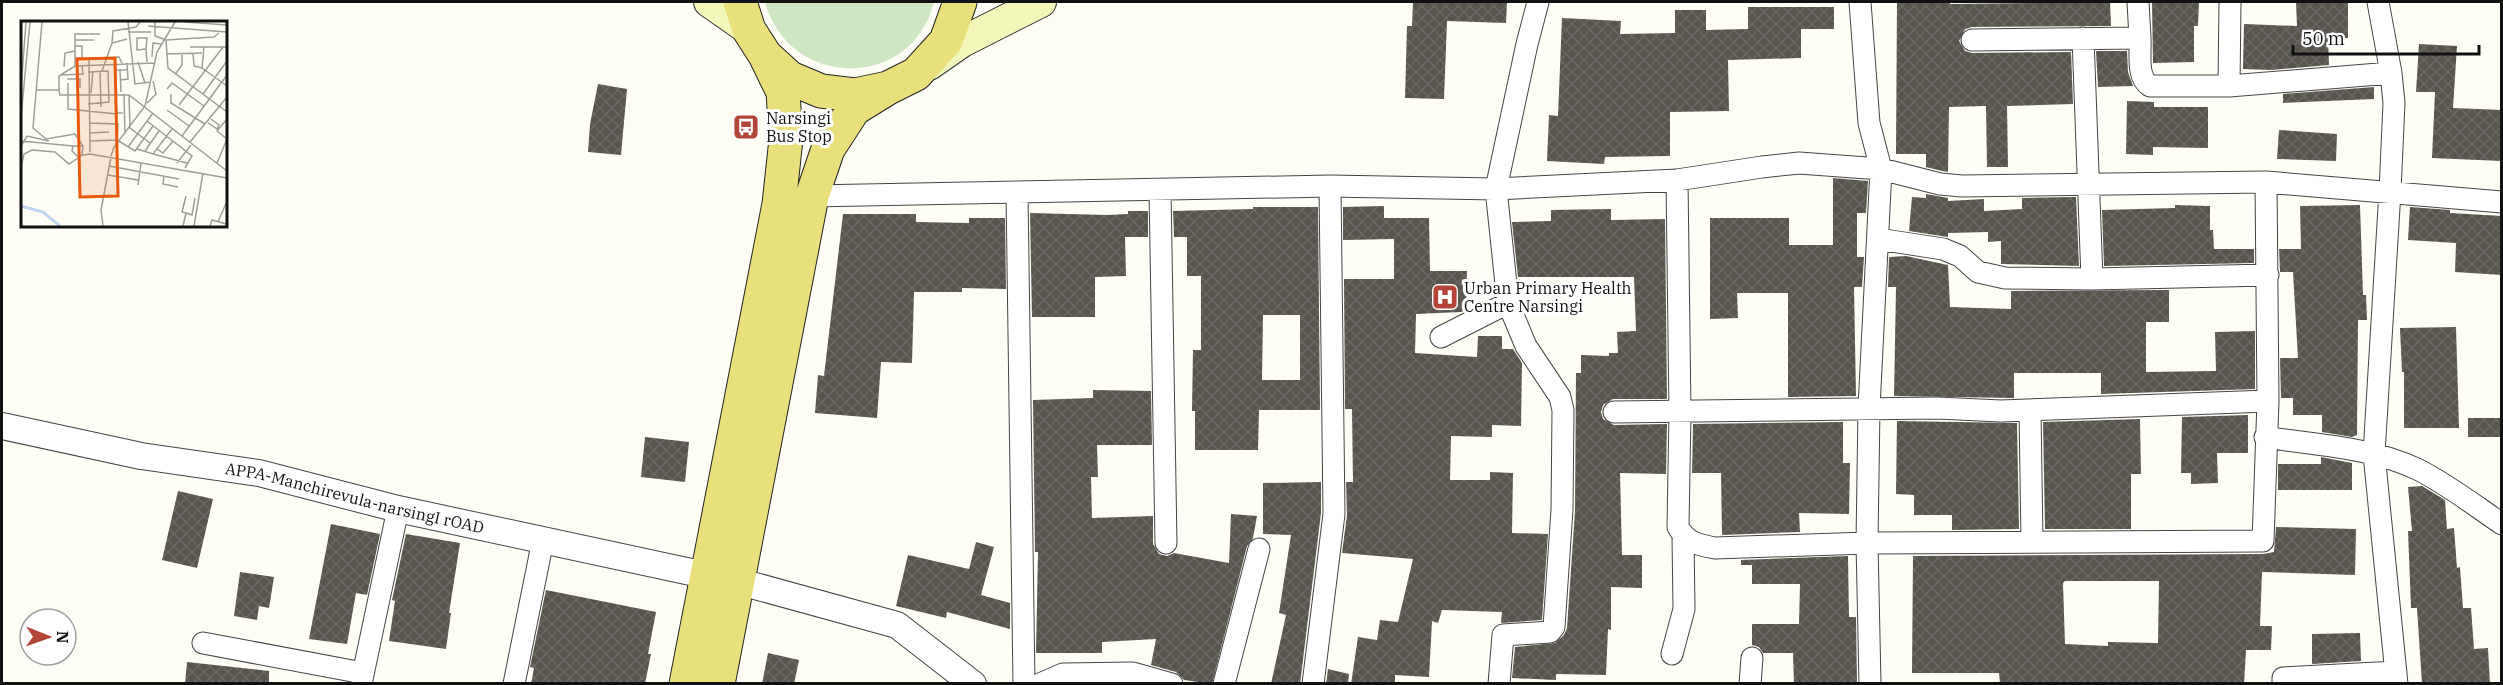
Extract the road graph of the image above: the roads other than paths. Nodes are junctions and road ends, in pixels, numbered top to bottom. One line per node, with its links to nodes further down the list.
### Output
1 (709, 2): 9 (main road)
2 (960, 2): 14 (main road)
3 (1041, 2): 14 (main road)
4 (1539, 2): 21 (street)
5 (1860, 2): 16 (street)
6 (2138, 2): 11 (street)
7 (2230, 2): 15 (street)
8 (2378, 2): 13 (street)
9 (751, 29): 14 (main road); 48 (main road)
10 (2083, 38): 11 (street); 12 (street); 19 (street)
11 (2140, 38): 15 (street)
12 (1972, 40)
13 (2391, 72): 15 (street); 23 (street)
14 (902, 81): 25 (main road)
15 (2229, 86)
16 (1881, 169): 17 (street); 19 (street); 27 (street)
17 (1677, 180): 21 (street); 36 (street)
18 (2266, 182): 19 (street); 23 (street); 28 (street)
19 (2088, 184): 29 (street)
20 (1330, 186): 21 (street); 22 (street); 63 (street)
21 (1496, 189): 30 (street)
22 (1160, 190): 24 (street); 45 (street)
23 (2390, 191): 26 (street); 39 (street)
24 (1017, 193): 25 (street); 59 (street)
25 (812, 196): 49 (main road)
26 (2502, 202)
27 (1878, 239): 29 (street); 33 (street)
28 (2268, 275): 29 (street); 32 (street)
29 (2092, 279)
30 (1508, 303): 31 (street); 64 (street)
31 (1441, 337)
32 (2268, 401): 34 (street); 38 (street)
33 (1869, 408): 34 (street); 36 (street); 46 (street)
34 (2030, 410): 44 (street)
35 (1614, 412): 36 (street)
36 (1680, 412): 42 (street)
37 (2, 426): 40 (street, APPA-Manchirevula-narsingI rOAD)
38 (2265, 437): 39 (street); 44 (street)
39 (2374, 454): 41 (street); 54 (street)
40 (398, 509): 43 (street, APPA-Manchirevula-narsingI rOAD); 53 (street)
41 (2502, 524)
42 (1683, 537): 46 (street); 51 (street)
43 (543, 540): 48 (street, APPA-Manchirevula-narsingI rOAD); 55 (street)
44 (2032, 542): 46 (street)
45 (1166, 543)
46 (1867, 543): 66 (street)
47 (1259, 549): 62 (street)
48 (705, 575): 56 (main road)
49 (737, 581): 57 (main road); 58 (street)
50 (203, 643): 53 (street)
51 (1672, 654)
52 (1752, 658): 65 (street)
53 (362, 678)
54 (2397, 678): 67 (street)
55 (514, 684)
56 (686, 684)
57 (718, 684)
58 (973, 684)
59 (1024, 684)
60 (1040, 684): 61 (street)
61 (1172, 684)
62 (1224, 684)
63 (1312, 684)
64 (1499, 684)
65 (1750, 684)
66 (1870, 684)
67 (2283, 684)

